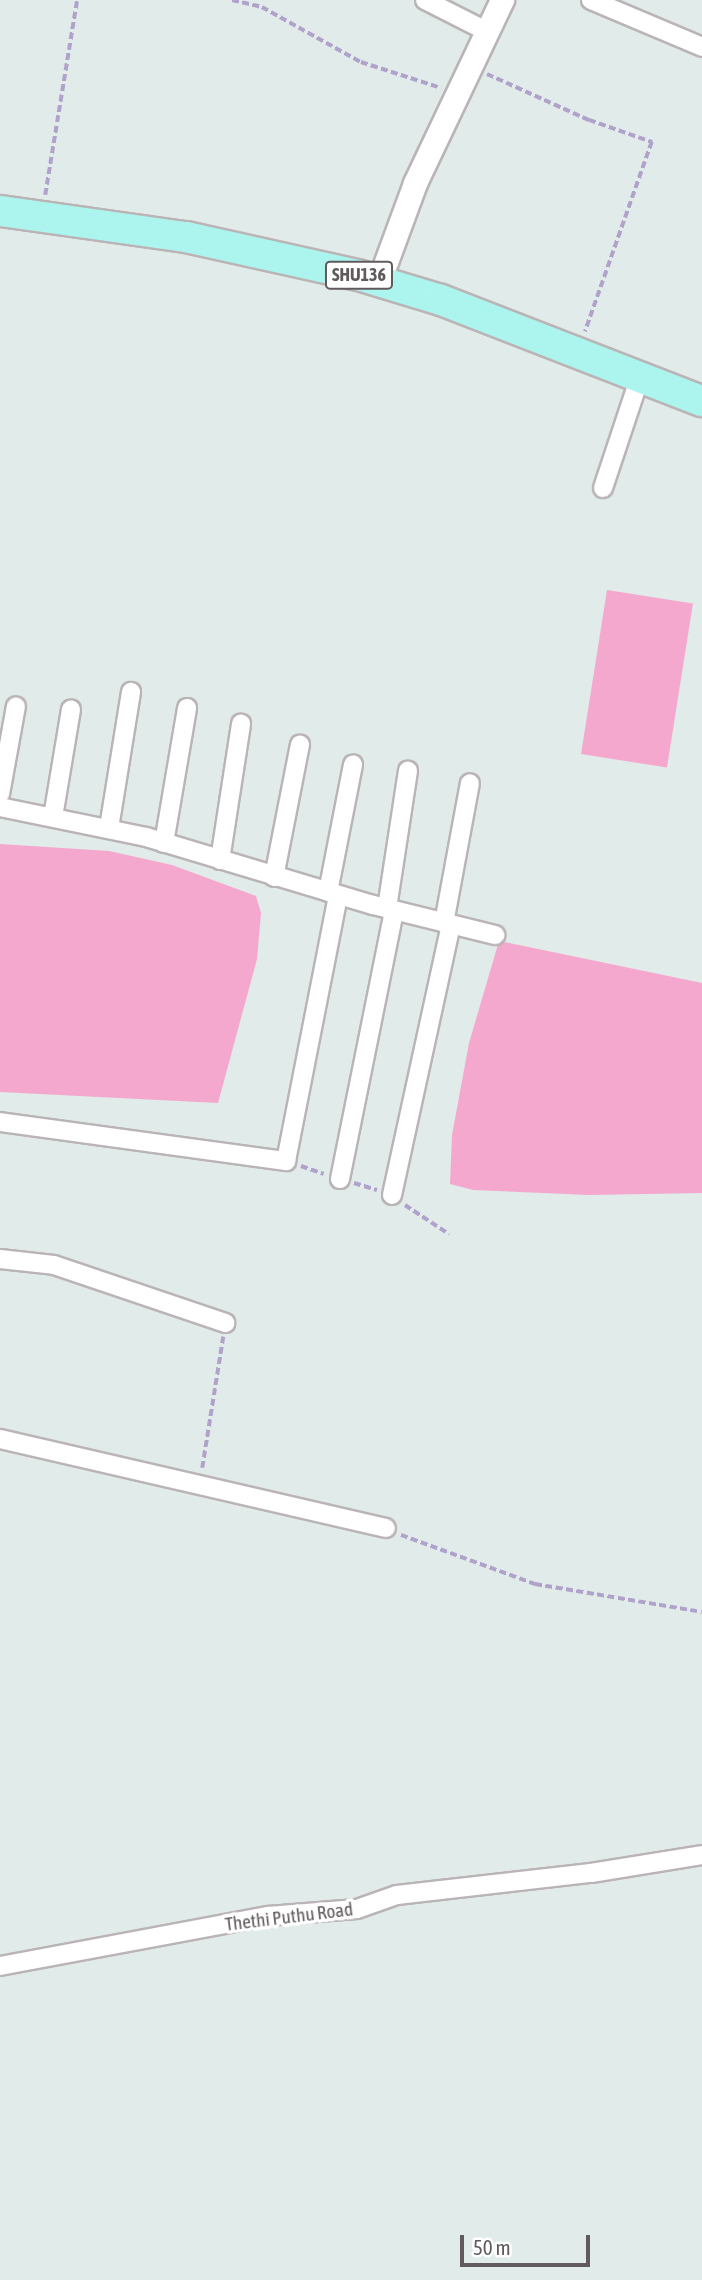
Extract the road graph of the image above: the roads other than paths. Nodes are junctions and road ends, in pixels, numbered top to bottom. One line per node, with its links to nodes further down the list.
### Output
1 (425, 0): 4 (street)
2 (502, 0): 4 (street)
3 (591, 0): 5 (street)
4 (486, 31): 7 (street)
5 (702, 47)
6 (0, 211): 7 (main road, SHU136)
7 (379, 281): 8 (main road, SHU136)
8 (640, 377): 9 (main road, SHU136); 10 (street)
9 (702, 401)
10 (603, 488)
11 (131, 692): 23 (street)
12 (16, 706): 20 (street)
13 (187, 708): 24 (street)
14 (71, 709): 22 (street)
15 (241, 724): 25 (street)
16 (300, 745): 26 (street)
17 (353, 764): 27 (street)
18 (408, 771): 28 (street)
19 (470, 783): 29 (street)
20 (0, 794)
21 (0, 807): 22 (street)
22 (54, 817): 23 (street)
23 (109, 828): 24 (street)
24 (164, 843): 25 (street)
25 (220, 860): 26 (street)
26 (274, 877): 27 (street)
27 (333, 894): 28 (street); 31 (street)
28 (391, 910): 29 (street); 32 (street)
29 (448, 924): 30 (street); 33 (street)
30 (495, 935)
31 (0, 1122)
32 (340, 1179)
33 (392, 1195)
34 (0, 1259): 35 (street)
35 (225, 1324)
36 (0, 1439): 37 (street)
37 (386, 1528)
38 (702, 1855): 39 (street, Thethi Puthu Road)
39 (0, 1966)

